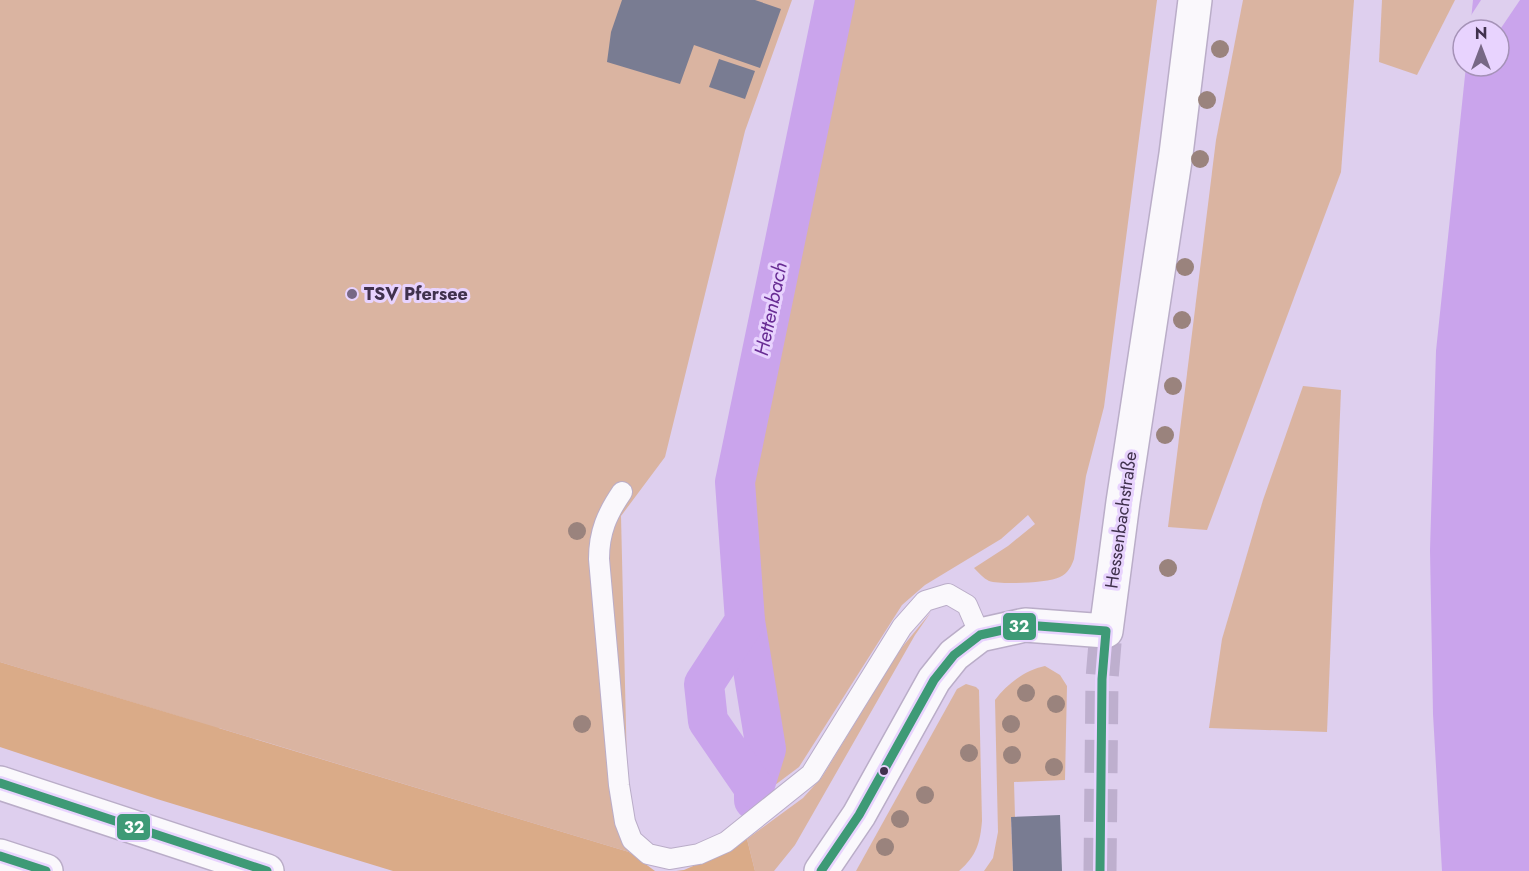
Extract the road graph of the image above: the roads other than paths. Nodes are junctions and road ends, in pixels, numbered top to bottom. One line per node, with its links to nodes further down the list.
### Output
1 (1195, 0): 3 (street, Hessenbachstraße)
2 (622, 492): 3 (lane)
3 (980, 635): 8 (street, Hessenbachstraße)
4 (0, 783): 7 (street)
5 (0, 856): 6 (street)
6 (46, 871)
7 (267, 871)
8 (821, 871)

